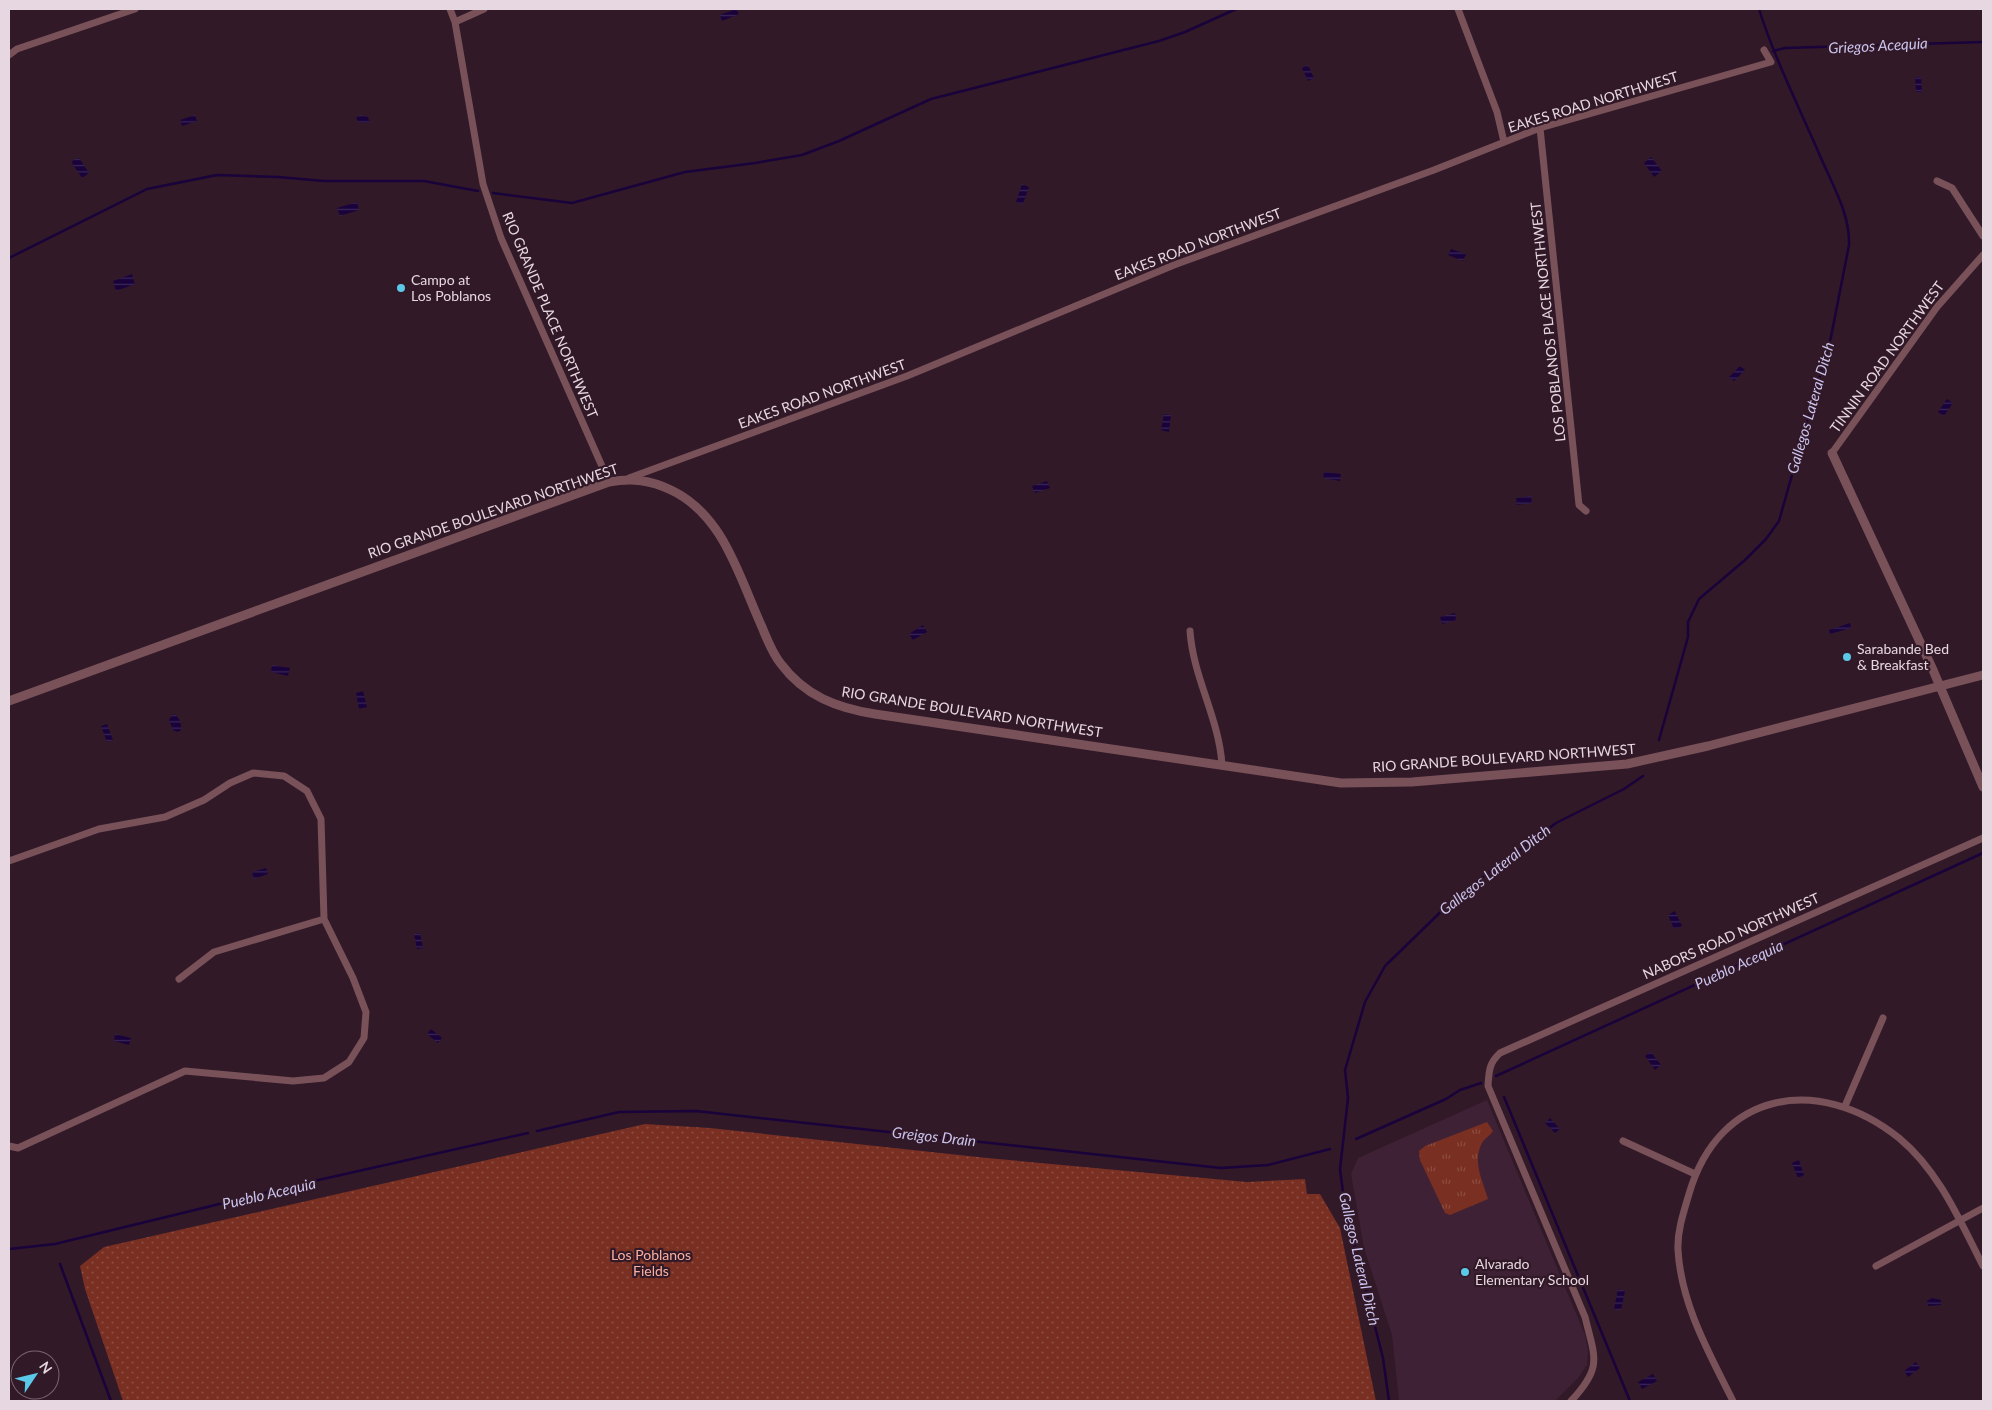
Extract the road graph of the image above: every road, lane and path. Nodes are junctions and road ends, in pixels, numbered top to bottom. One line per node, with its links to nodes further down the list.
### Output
1 (135, 9): 7 (street)
2 (450, 9): 5 (street, RIO GRANDE PLACE NORTHWEST)
3 (484, 9): 5 (street)
4 (1458, 9): 9 (street)
5 (455, 22): 15 (street, RIO GRANDE PLACE NORTHWEST)
6 (1764, 50): 8 (street, EAKES ROAD NORTHWEST)
7 (9, 55)
8 (1540, 128): 9 (street, EAKES ROAD NORTHWEST); 16 (street, LOS POBLANOS PLACE NORTHWEST)
9 (1504, 142): 14 (street, EAKES ROAD NORTHWEST)
10 (1937, 181): 11 (street)
11 (1983, 236)
12 (1983, 255): 13 (street, TINNIN ROAD NORTHWEST)
13 (1832, 453): 19 (street)
14 (628, 478): 15 (street, RIO GRANDE BOULEVARD NORTHWEST); 21 (street, RIO GRANDE BOULEVARD NORTHWEST)
15 (609, 482): 20 (street, RIO GRANDE BOULEVARD NORTHWEST)
16 (1586, 511)
17 (1190, 631): 21 (street)
18 (1983, 676): 19 (street, RIO GRANDE BOULEVARD NORTHWEST)
19 (1940, 686): 21 (street, RIO GRANDE BOULEVARD NORTHWEST); 22 (street)
20 (9, 701)
21 (1222, 765)
22 (1983, 787)
23 (1983, 838): 36 (street, NABORS ROAD NORTHWEST)
24 (9, 861): 25 (street)
25 (324, 919): 26 (street); 30 (street)
26 (179, 979)
27 (1883, 1018): 28 (street)
28 (1844, 1106): 31 (street); 33 (street)
29 (1622, 1141): 31 (street)
30 (9, 1146)
31 (1695, 1174): 37 (street)
32 (1983, 1208): 33 (street)
33 (1959, 1220): 34 (street); 35 (street)
34 (1876, 1266)
35 (1983, 1266)
36 (1571, 1401)
37 (1733, 1401)

